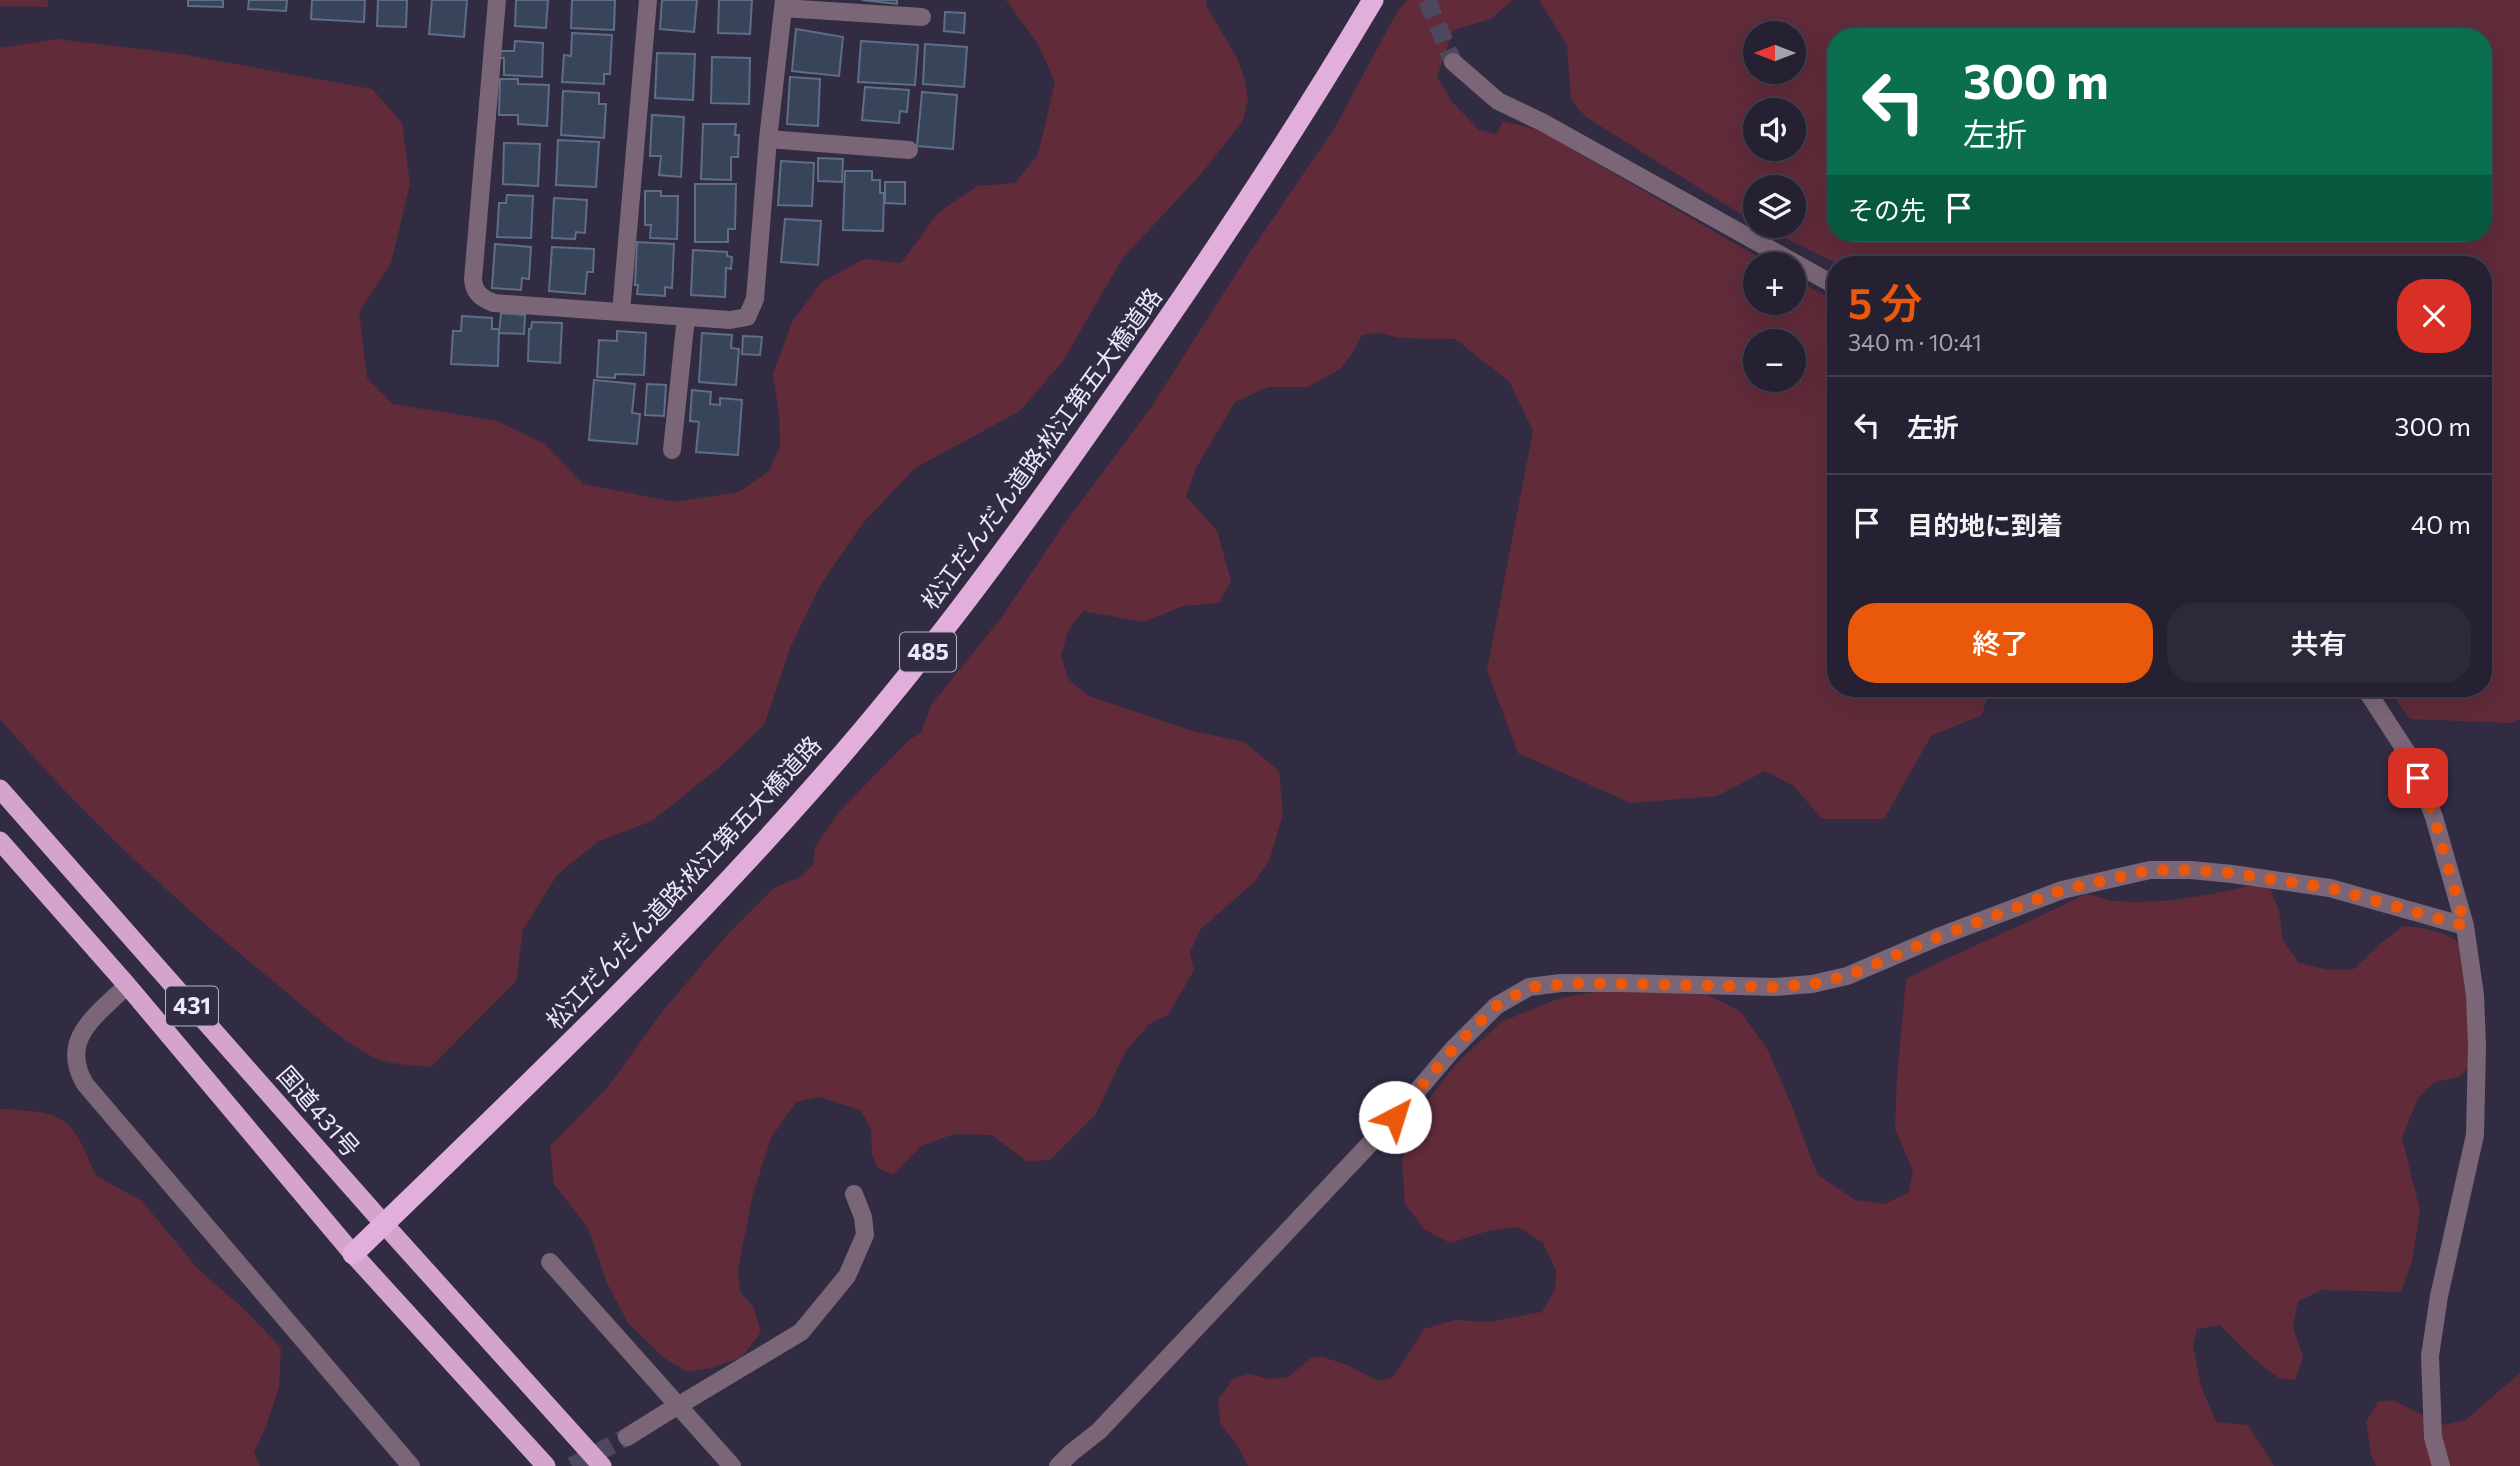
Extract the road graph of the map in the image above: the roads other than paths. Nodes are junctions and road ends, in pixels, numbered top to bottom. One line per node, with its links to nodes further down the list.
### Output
1 (498, 0): 10 (street)
2 (648, 0): 10 (street)
3 (1373, 0): 19 (highway, 松江だんだん道路;松江第五大橋道路 / 485)
4 (784, 4): 5 (street); 7 (street)
5 (922, 17)
6 (1453, 62): 9 (street)
7 (768, 139): 8 (street); 11 (street)
8 (909, 150)
9 (1827, 281)
10 (621, 312): 11 (street)
11 (686, 317): 12 (street)
12 (672, 450)
13 (2371, 697): 16 (street)
14 (0, 789): 19 (highway, 国道431号 / 431)
15 (0, 841): 17 (highway, 431)
16 (2465, 926): 27 (street); 28 (street)
17 (127, 985): 20 (highway, 431); 23 (street)
18 (854, 1194): 22 (street)
19 (384, 1224): 20 (highway, 485); 25 (highway, 国道431号 / 431)
20 (353, 1254): 24 (highway, 431)
21 (550, 1262): 26 (street)
22 (627, 1437)
23 (411, 1466)
24 (546, 1466)
25 (602, 1466)
26 (732, 1466)
27 (1058, 1466)
28 (2441, 1466)

